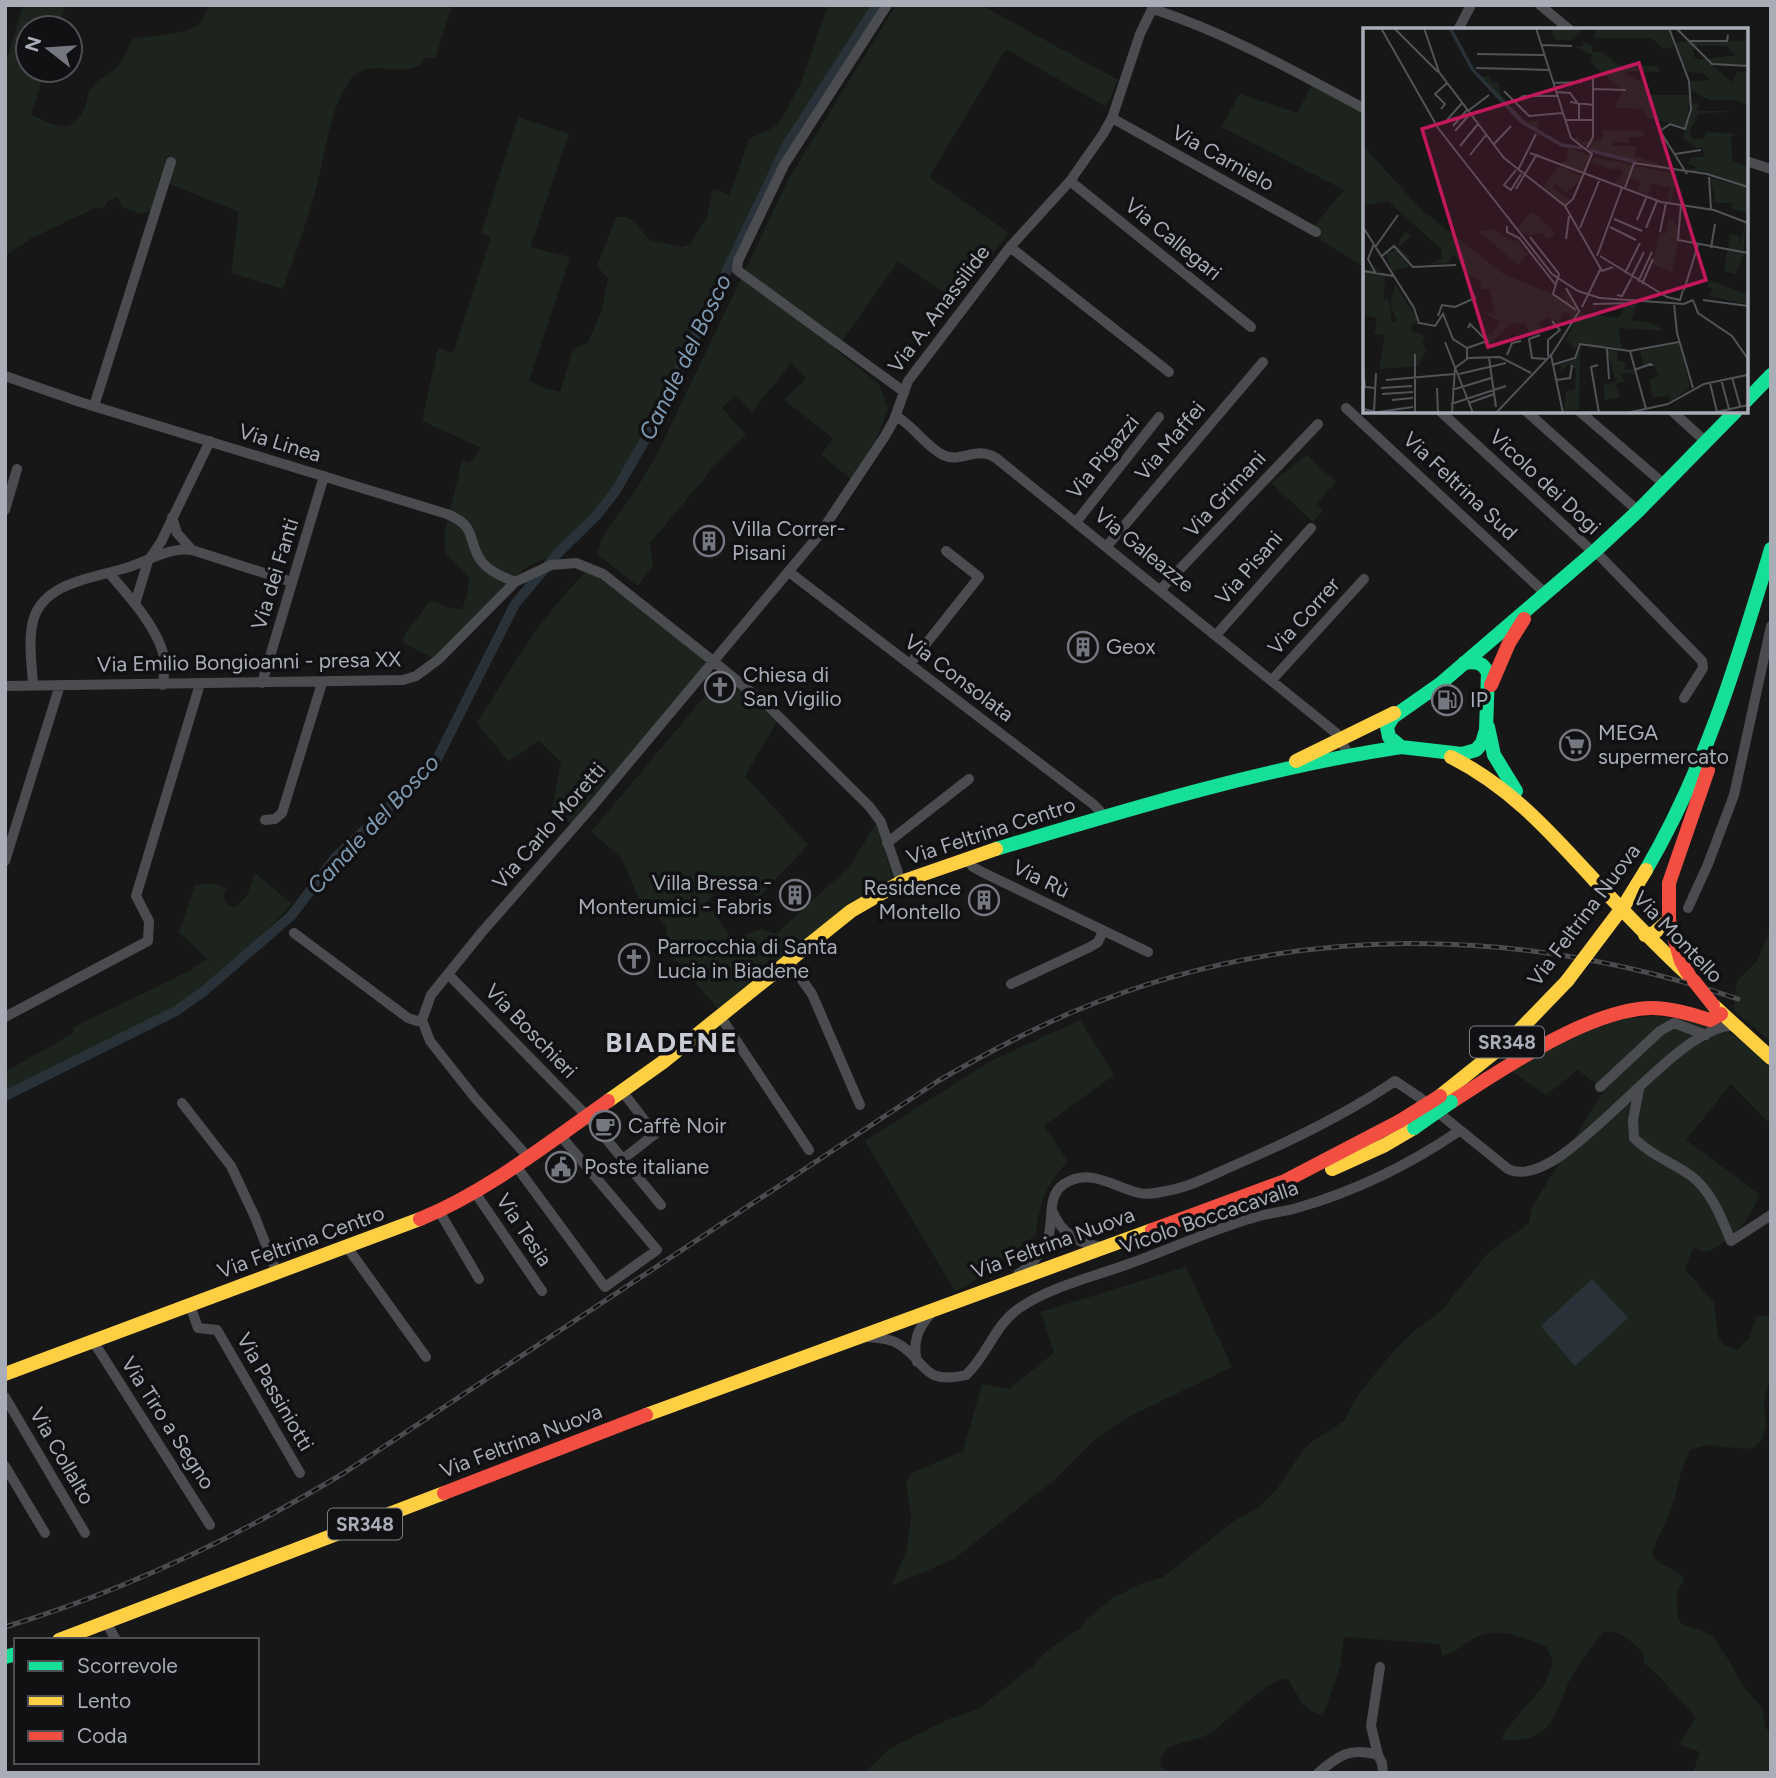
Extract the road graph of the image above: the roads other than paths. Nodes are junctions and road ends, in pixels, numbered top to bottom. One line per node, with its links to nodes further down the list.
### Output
1 (887, 5): 21 (street)
2 (1471, 5): 5 (street)
3 (1540, 5): 6 (street)
4 (1154, 7): 7 (street); 8 (street, Via A. Anassilide)
5 (1459, 28)
6 (1568, 28)
7 (1363, 107)
8 (1112, 118): 13 (street, Via A. Anassilide); 14 (street, Via Carnielo)
9 (1771, 159): 10 (street)
10 (1749, 161): 12 (street)
11 (171, 162): 23 (street)
12 (1771, 169)
13 (1070, 181): 15 (street, Via A. Anassilide); 16 (street, Via Callegari)
14 (1316, 232)
15 (1010, 247): 18 (street); 21 (street, Via A. Anassilide)
16 (1251, 327)
17 (1263, 362): 43 (street, Via Maffei)
18 (1169, 372)
19 (1771, 375): 22 (main road)
20 (5, 376): 23 (street, Via Linea)
21 (903, 391): 30 (street, Via A. Anassilide)
22 (1748, 399)
23 (94, 406): 33 (street, Via Linea)
24 (1346, 408): 55 (street, Via Feltrina Sud)
25 (1442, 413): 47 (street, Vicolo dei Dogi)
26 (1528, 413): 39 (street)
27 (1581, 413): 37 (street)
28 (1674, 413): 34 (street)
29 (1734, 413): 34 (main road)
30 (896, 416): 41 (street, Via Galeazze); 49 (street, Via A. Anassilide)
31 (1160, 417): 41 (street, Via Pigazzi)
32 (1318, 424): 54 (street, Via Grimani)
33 (210, 441): 36 (street, Via Linea); 40 (street)
34 (1706, 442): 37 (main road)
35 (17, 469): 38 (street)
36 (324, 476): 52 (street, Via dei Fanti); 53 (street, Via Linea)
37 (1664, 484): 39 (main road)
38 (5, 510)
39 (1638, 511): 47 (main road)
40 (173, 517): 45 (street); 48 (street)
41 (1077, 521): 43 (street, Via Galeazze)
42 (1311, 527): 58 (street, Via Pisani)
43 (1107, 546): 54 (street, Via Galeazze)
44 (1771, 549): 74 (main road, Via Feltrina Nuova / SR348)
45 (192, 550): 48 (street); 52 (street)
46 (946, 551): 61 (street)
47 (1594, 552): 55 (main road); 71 (street, Vicolo dei Dogi)
48 (148, 561): 50 (street); 56 (street)
49 (789, 572): 59 (street, Via A. Anassilide); 61 (street, Via Consolata)
50 (109, 573): 56 (street); 66 (street)
51 (1364, 579): 62 (street, Via Correr)
52 (292, 582): 63 (street, Via dei Fanti)
53 (515, 582): 59 (street, Via Emilio Bongioanni - presa XX); 64 (street, Via Emilio Bongioanni - presa XX)
54 (1161, 589): 58 (street, Via Galeazze)
55 (1543, 597): 60 (main road); 70 (main road)
56 (135, 604): 68 (street)
57 (1771, 626): 88 (street)
58 (1217, 634): 62 (street, Via Galeazze)
59 (713, 661): 84 (street); 95 (street, Via Carlo Moretti)
60 (1464, 663): 70 (main road); 72 (main road)
61 (910, 664): 82 (street, Via Consolata)
62 (1272, 680): 75 (street, Via Galeazze)
63 (262, 683): 64 (street, Via Emilio Bongioanni - presa XX); 65 (street, Via Emilio Bongioanni - presa XX)
64 (322, 683): 83 (street)
65 (201, 684): 68 (street, Via Emilio Bongioanni - presa XX); 98 (street)
66 (33, 685): 67 (street, Via Emilio Bongioanni - presa XX); 69 (street, Via Emilio Bongioanni - presa XX)
67 (60, 685): 68 (street, Via Emilio Bongioanni - presa XX); 86 (street)
68 (163, 685)
69 (5, 686)
70 (1488, 692): 73 (main road)
71 (1684, 698)
72 (1402, 708): 75 (main road); 76 (main road)
73 (1487, 721): 77 (main road); 81 (main road, Via Montello)
74 (1717, 725): 89 (main road); 107 (main road, Via Feltrina Nuova / SR348, bridge)
75 (1341, 740): 78 (street, Via Galeazze); 79 (main road, Via Feltrina Centro)
76 (1401, 747): 77 (main road); 78 (main road)
77 (1437, 751): 81 (main road, Via Montello)
78 (1349, 755): 79 (main road, Via Feltrina Centro)
79 (1262, 776): 82 (main road, Via Feltrina Centro)
80 (970, 779): 84 (street)
81 (1527, 807): 92 (main road, Via Montello)
82 (1102, 817): 85 (main road, Via Feltrina Centro)
83 (265, 820)
84 (887, 844): 87 (street)
85 (966, 858): 87 (main road, Via Feltrina Centro); 90 (street, Via Rù)
86 (5, 861)
87 (901, 883): 94 (main road, Via Feltrina Centro)
88 (1688, 908)
89 (1669, 911): 92 (main road); 96 (main road)
90 (1103, 931): 93 (street, Via Rù); 97 (street)
91 (294, 933): 100 (street)
92 (1645, 935): 96 (main road, Via Montello)
93 (1148, 952)
94 (788, 960): 99 (main road, Via Feltrina Centro); 109 (street)
95 (448, 974): 100 (street, Via Carlo Moretti); 110 (street, Via Boschieri)
96 (1692, 979): 101 (main road, Via Montello, bridge)
97 (1011, 984)
98 (7, 1013)
99 (720, 1016): 106 (main road, Via Feltrina Centro); 113 (street)
100 (422, 1020): 115 (street)
101 (1725, 1020): 102 (street, Vicolo Boccacavalla); 103 (main road, Via Montello); 107 (main road)
102 (1706, 1035): 104 (street); 105 (street, Vicolo Boccacavalla)
103 (1771, 1058)
104 (1600, 1087)
105 (1639, 1089): 111 (street, Vicolo Boccacavalla); 121 (street)
106 (622, 1091): 110 (main road, Via Feltrina Centro); 114 (street)
107 (1445, 1099): 116 (main road, Via Feltrina Nuova / SR348, bridge); 116 (main road, bridge)
108 (183, 1103): 124 (street)
109 (860, 1105)
110 (587, 1116): 112 (main road, Via Feltrina Centro); 114 (street)
111 (1460, 1131): 119 (street, Vicolo Boccacavalla); 133 (street, Vicolo Boccacavalla)
112 (559, 1135): 115 (main road, Via Feltrina Centro); 115 (street)
113 (809, 1150)
114 (623, 1159): 118 (street)
115 (522, 1161): 117 (main road, Via Feltrina Centro)
116 (1286, 1181): 123 (main road, Via Feltrina Nuova / SR348)
117 (474, 1191): 120 (main road, Via Feltrina Centro); 126 (street, Via Tesia)
118 (661, 1205)
119 (1052, 1210): 123 (street); 127 (street)
120 (439, 1211): 122 (main road, Via Feltrina Centro); 125 (street)
121 (1771, 1215)
122 (346, 1247): 124 (main road, Via Feltrina Centro); 132 (street)
123 (1104, 1247): 127 (main road, Via Feltrina Nuova / SR348)
124 (276, 1273): 128 (main road, Via Feltrina Centro)
125 (480, 1279)
126 (542, 1291)
127 (984, 1291): 129 (main road, Via Feltrina Nuova / SR348)
128 (190, 1305): 131 (main road, Via Feltrina Centro); 137 (street, Via Passiniotti)
129 (935, 1309): 130 (main road, Via Feltrina Nuova / SR348); 133 (street)
130 (859, 1337): 133 (street, Vicolo Boccacavalla); 141 (main road, Via Feltrina Nuova / SR348)
131 (93, 1341): 134 (main road, Via Feltrina Centro); 138 (street, Via Tiro a Segno)
132 (426, 1357)
133 (917, 1362)
134 (5, 1374)
135 (5, 1397): 140 (street, Via Collalto)
136 (5, 1466): 139 (street)
137 (300, 1473)
138 (210, 1525)
139 (45, 1532)
140 (85, 1533)
141 (106, 1622): 142 (main road, Via Feltrina Nuova / SR348); 143 (street)
142 (64, 1638)
143 (115, 1638)
144 (1380, 1667): 145 (street)
145 (1378, 1755): 146 (street); 147 (street)
146 (1318, 1773)
147 (1383, 1773)

